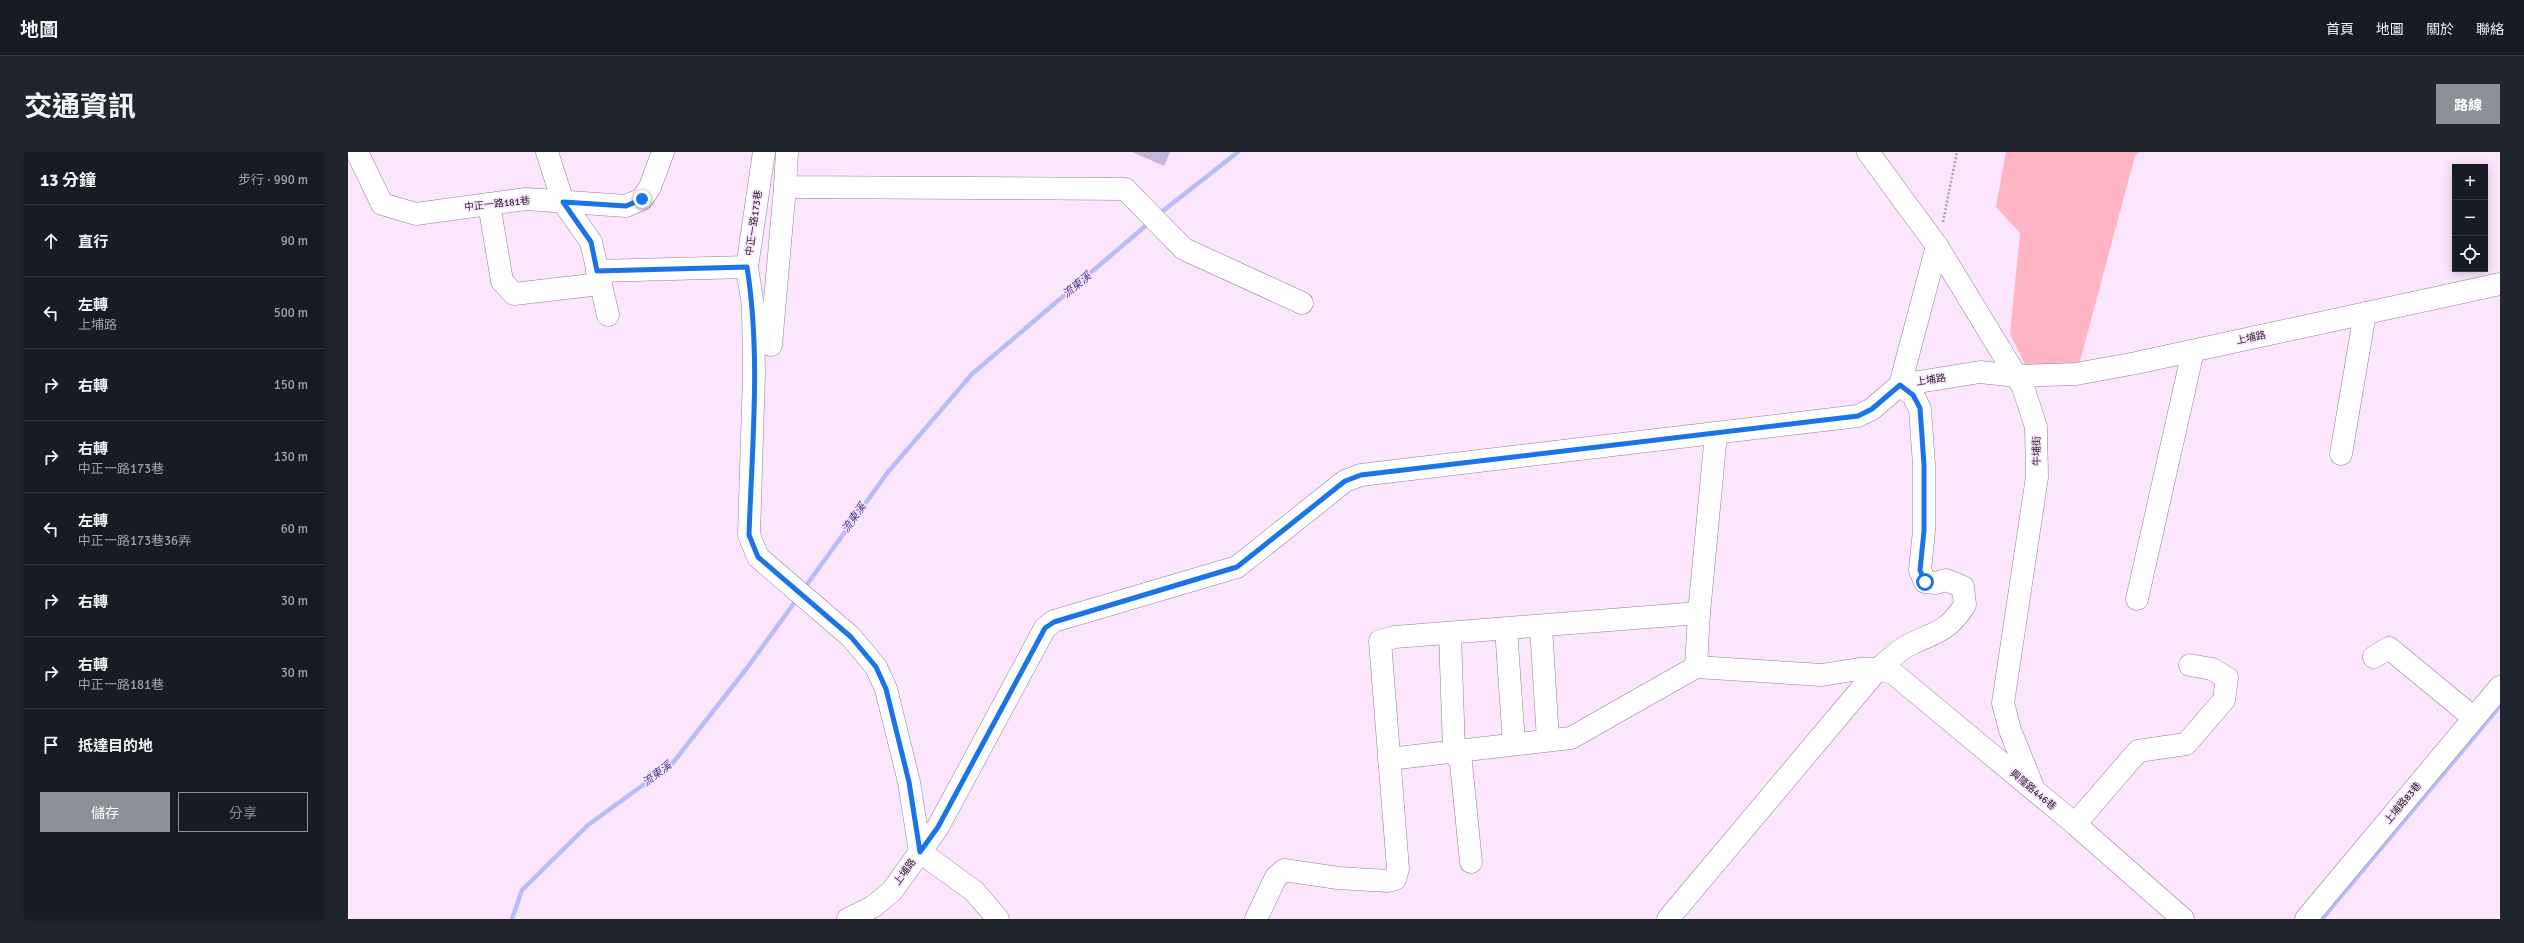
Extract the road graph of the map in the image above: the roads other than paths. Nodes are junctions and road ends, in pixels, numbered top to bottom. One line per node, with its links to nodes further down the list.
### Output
1 (357, 152): 9 (street, 中正一路181巷)
2 (547, 152): 8 (street)
3 (663, 152): 8 (street, 中正一路181巷)
4 (764, 152): 11 (street, 中正一路173巷)
5 (787, 152): 7 (street)
6 (1868, 152): 10 (street, 牛埔街)
7 (785, 188): 14 (street); 17 (street)
8 (563, 202): 9 (street, 中正一路181巷); 12 (street)
9 (489, 204): 12 (street)
10 (1937, 246): 19 (street, 牛埔街); 20 (street)
11 (747, 267): 12 (street); 40 (street, 中正一路173巷)
12 (598, 278): 16 (street)
13 (2500, 284): 15 (street, 上埔路)
14 (1302, 303)
15 (2365, 313): 18 (street, 上埔路); 22 (street)
16 (608, 315)
17 (771, 345)
18 (2193, 350): 19 (street, 上埔路); 23 (street)
19 (2017, 376): 20 (street, 上埔路); 38 (street, 牛埔街)
20 (1900, 385): 21 (street, 上埔路); 31 (street)
21 (1716, 434): 24 (street); 40 (street, 上埔路)
22 (2341, 454)
23 (2137, 599)
24 (1699, 613): 25 (street); 30 (street)
25 (1541, 626): 26 (street); 34 (street)
26 (1506, 629): 27 (street); 35 (street)
27 (1450, 633): 36 (street); 37 (street)
28 (2374, 657): 33 (street)
29 (2190, 665): 39 (street)
30 (1696, 667): 31 (street); 34 (street)
31 (1878, 668): 38 (street, 興隆路446巷); 45 (street)
32 (2500, 687): 33 (street, 上埔路83巷)
33 (2474, 718): 47 (street, 上埔路83巷)
34 (1548, 740): 35 (street)
35 (1514, 744): 36 (street)
36 (1454, 751): 37 (street); 41 (street)
37 (1389, 759): 44 (street)
38 (2036, 792): 39 (street, 興隆路446巷)
39 (2075, 824): 46 (street, 興隆路446巷)
40 (920, 852): 42 (street, 上埔路); 43 (street)
41 (1471, 862)
42 (848, 919)
43 (998, 919)
44 (1256, 919)
45 (1668, 919)
46 (2183, 919)
47 (2306, 919)

